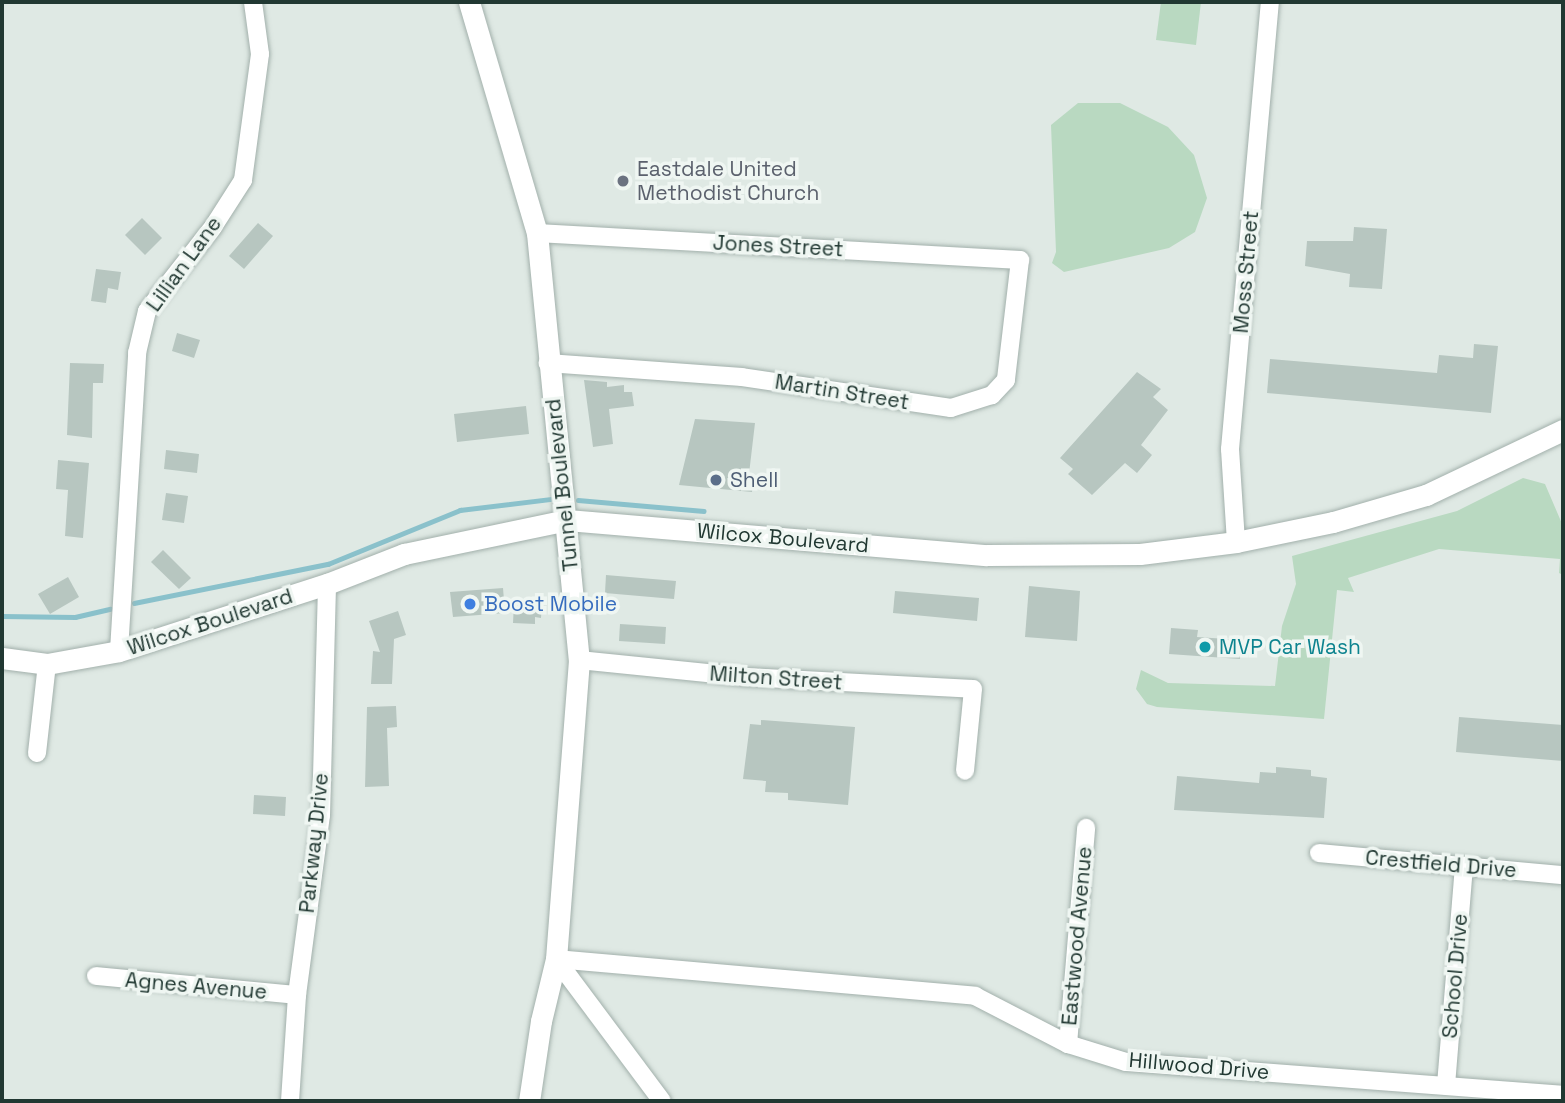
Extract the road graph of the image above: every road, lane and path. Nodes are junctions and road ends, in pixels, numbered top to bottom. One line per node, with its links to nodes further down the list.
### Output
1 (468, 2): 4 (main road, Tunnel Boulevard)
2 (1270, 2): 9 (street, Moss Street)
3 (259, 4): 11 (street, Lillian Lane)
4 (537, 233): 5 (street, Jones Street); 6 (main road, Tunnel Boulevard)
5 (1020, 260): 6 (street, Martin Street)
6 (548, 363): 8 (main road, Tunnel Boulevard)
7 (1563, 430): 9 (main road, Wilcox Boulevard)
8 (567, 520): 9 (main road, Wilcox Boulevard); 10 (main road, Wilcox Boulevard); 13 (main road, Tunnel Boulevard)
9 (1236, 542)
10 (327, 584): 11 (main road, Wilcox Boulevard); 23 (street, Parkway Drive)
11 (120, 651): 14 (main road, Wilcox Boulevard)
12 (2, 658): 14 (main road, Wilcox Boulevard)
13 (579, 660): 16 (street, Milton Street); 21 (main road, Tunnel Boulevard)
14 (47, 664): 15 (street)
15 (37, 754)
16 (965, 771)
17 (1086, 828): 24 (street, Eastwood Avenue)
18 (1319, 853): 19 (street, Crestfield Drive)
19 (1464, 866): 20 (street, Crestfield Drive); 25 (street, School Drive)
20 (1563, 875)
21 (556, 959): 24 (street, Hillwood Drive); 28 (main road, Tunnel Boulevard); 29 (street)
22 (96, 976): 23 (street, Agnes Avenue)
23 (297, 995): 27 (street, Parkway Drive)
24 (1068, 1044): 25 (street, Hillwood Drive)
25 (1446, 1085): 26 (street, Hillwood Drive)
26 (1563, 1095)
27 (290, 1101)
28 (529, 1101)
29 (662, 1101)

